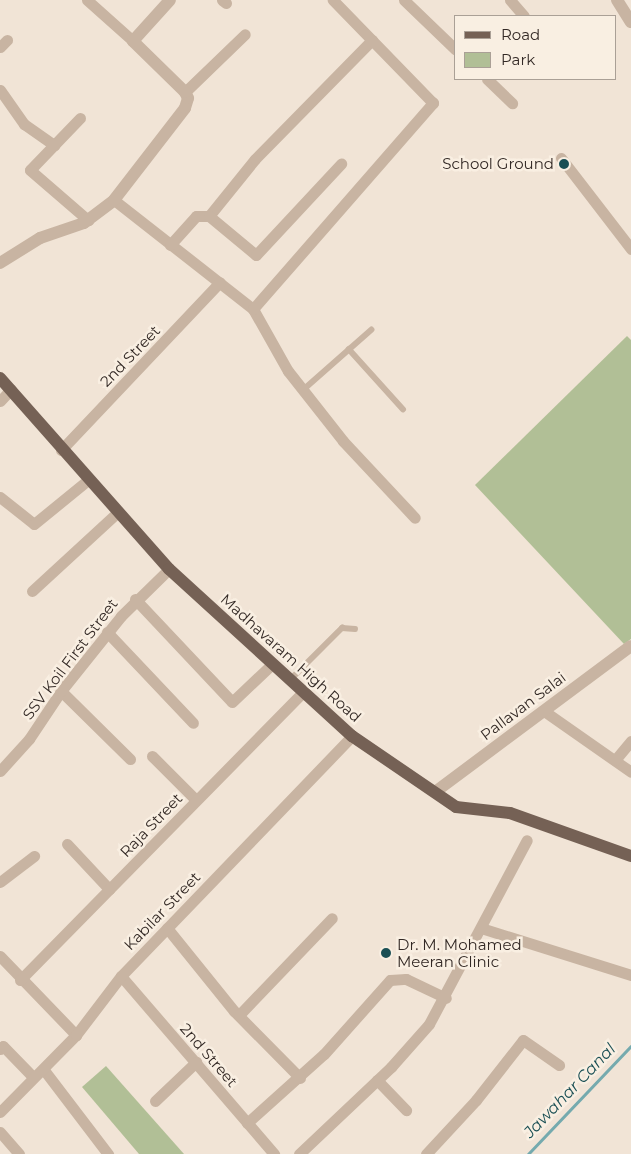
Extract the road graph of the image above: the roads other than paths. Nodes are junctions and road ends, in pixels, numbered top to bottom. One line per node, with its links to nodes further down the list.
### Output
1 (87, 0): 11 (street)
2 (170, 0): 11 (street)
3 (333, 0): 10 (street)
4 (404, 0): 12 (street)
5 (510, 0): 7 (street)
6 (617, 0): 8 (street)
7 (523, 15)
8 (631, 22)
9 (245, 34): 15 (street)
10 (372, 40): 22 (street); 28 (street)
11 (134, 41): 15 (street)
12 (454, 47)
13 (487, 80): 16 (street)
14 (0, 90): 18 (street)
15 (185, 92): 21 (street)
16 (512, 102)
17 (80, 118): 18 (street)
18 (54, 145): 23 (street)
19 (561, 158): 25 (street)
20 (341, 164): 22 (street)
21 (114, 200): 23 (street); 24 (street)
22 (209, 216): 24 (street)
23 (88, 220): 26 (street)
24 (170, 245): 27 (street)
25 (631, 249)
26 (0, 263)
27 (220, 282): 28 (street); 36 (street, 2nd Street)
28 (253, 309): 33 (street)
29 (371, 330): 30 (lane)
30 (349, 349): 33 (lane); 35 (lane)
31 (0, 378): 32 (main road, Madhavaram High Road)
32 (11, 388): 34 (street); 36 (main road, Madhavaram High Road)
33 (303, 390): 40 (street)
34 (0, 401)
35 (403, 409)
36 (61, 450): 37 (main road, Madhavaram High Road)
37 (88, 480): 38 (street); 39 (main road, Madhavaram High Road)
38 (0, 497)
39 (118, 512): 41 (main road, Madhavaram High Road); 42 (street)
40 (415, 518)
41 (168, 569): 43 (street, SSV Koil First Street); 47 (main road, Madhavaram High Road)
42 (32, 591)
43 (135, 599): 45 (street, SSV Koil First Street); 47 (street)
44 (355, 629): 48 (lane)
45 (107, 632): 49 (street, SSV Koil First Street); 52 (street)
46 (631, 646): 51 (street, Pallavan Salai)
47 (272, 664): 48 (main road, Madhavaram High Road)
48 (290, 680): 50 (main road, Madhavaram High Road)
49 (61, 691): 56 (street); 58 (street, SSV Koil First Street)
50 (304, 692): 53 (main road, Madhavaram High Road); 61 (street, Raja Street)
51 (544, 711): 57 (street); 60 (street, Pallavan Salai)
52 (193, 723)
53 (352, 736): 60 (main road, Madhavaram High Road); 69 (street, Kabilar Street)
54 (631, 741): 57 (street)
55 (152, 756): 61 (street)
56 (130, 759)
57 (615, 760): 59 (street)
58 (0, 771)
59 (631, 772)
60 (435, 792): 65 (main road, Madhavaram High Road)
61 (196, 800): 67 (street, Raja Street)
62 (526, 840): 70 (street)
63 (67, 844): 67 (street)
64 (34, 856): 66 (street)
65 (631, 856)
66 (0, 882)
67 (109, 888): 74 (street, Raja Street)
68 (332, 918): 76 (street)
69 (167, 928): 73 (street, Kabilar Street); 76 (street)
70 (481, 928): 72 (street); 75 (street)
71 (0, 956): 74 (street)
72 (631, 974)
73 (121, 976): 77 (street, Kabilar Street); 79 (street, 2nd Street)
74 (20, 980): 77 (street)
75 (446, 998): 83 (street); 84 (street)
76 (239, 1015): 83 (street)
77 (76, 1035): 81 (street, Kabilar Street)
78 (0, 1048): 82 (street)
79 (196, 1062): 85 (street); 88 (street, 2nd Street)
80 (559, 1065): 94 (street)
81 (44, 1070): 82 (street, Kabilar Street); 90 (street)
82 (33, 1078): 87 (street, Kabilar Street)
83 (300, 1078): 88 (street)
84 (378, 1080): 86 (street); 93 (street)
85 (154, 1101)
86 (406, 1110)
87 (0, 1112)
88 (247, 1123): 92 (street, 2nd Street)
89 (0, 1132): 91 (street)
90 (104, 1153)
91 (19, 1154)
92 (274, 1154)
93 (299, 1154)
94 (426, 1154)

